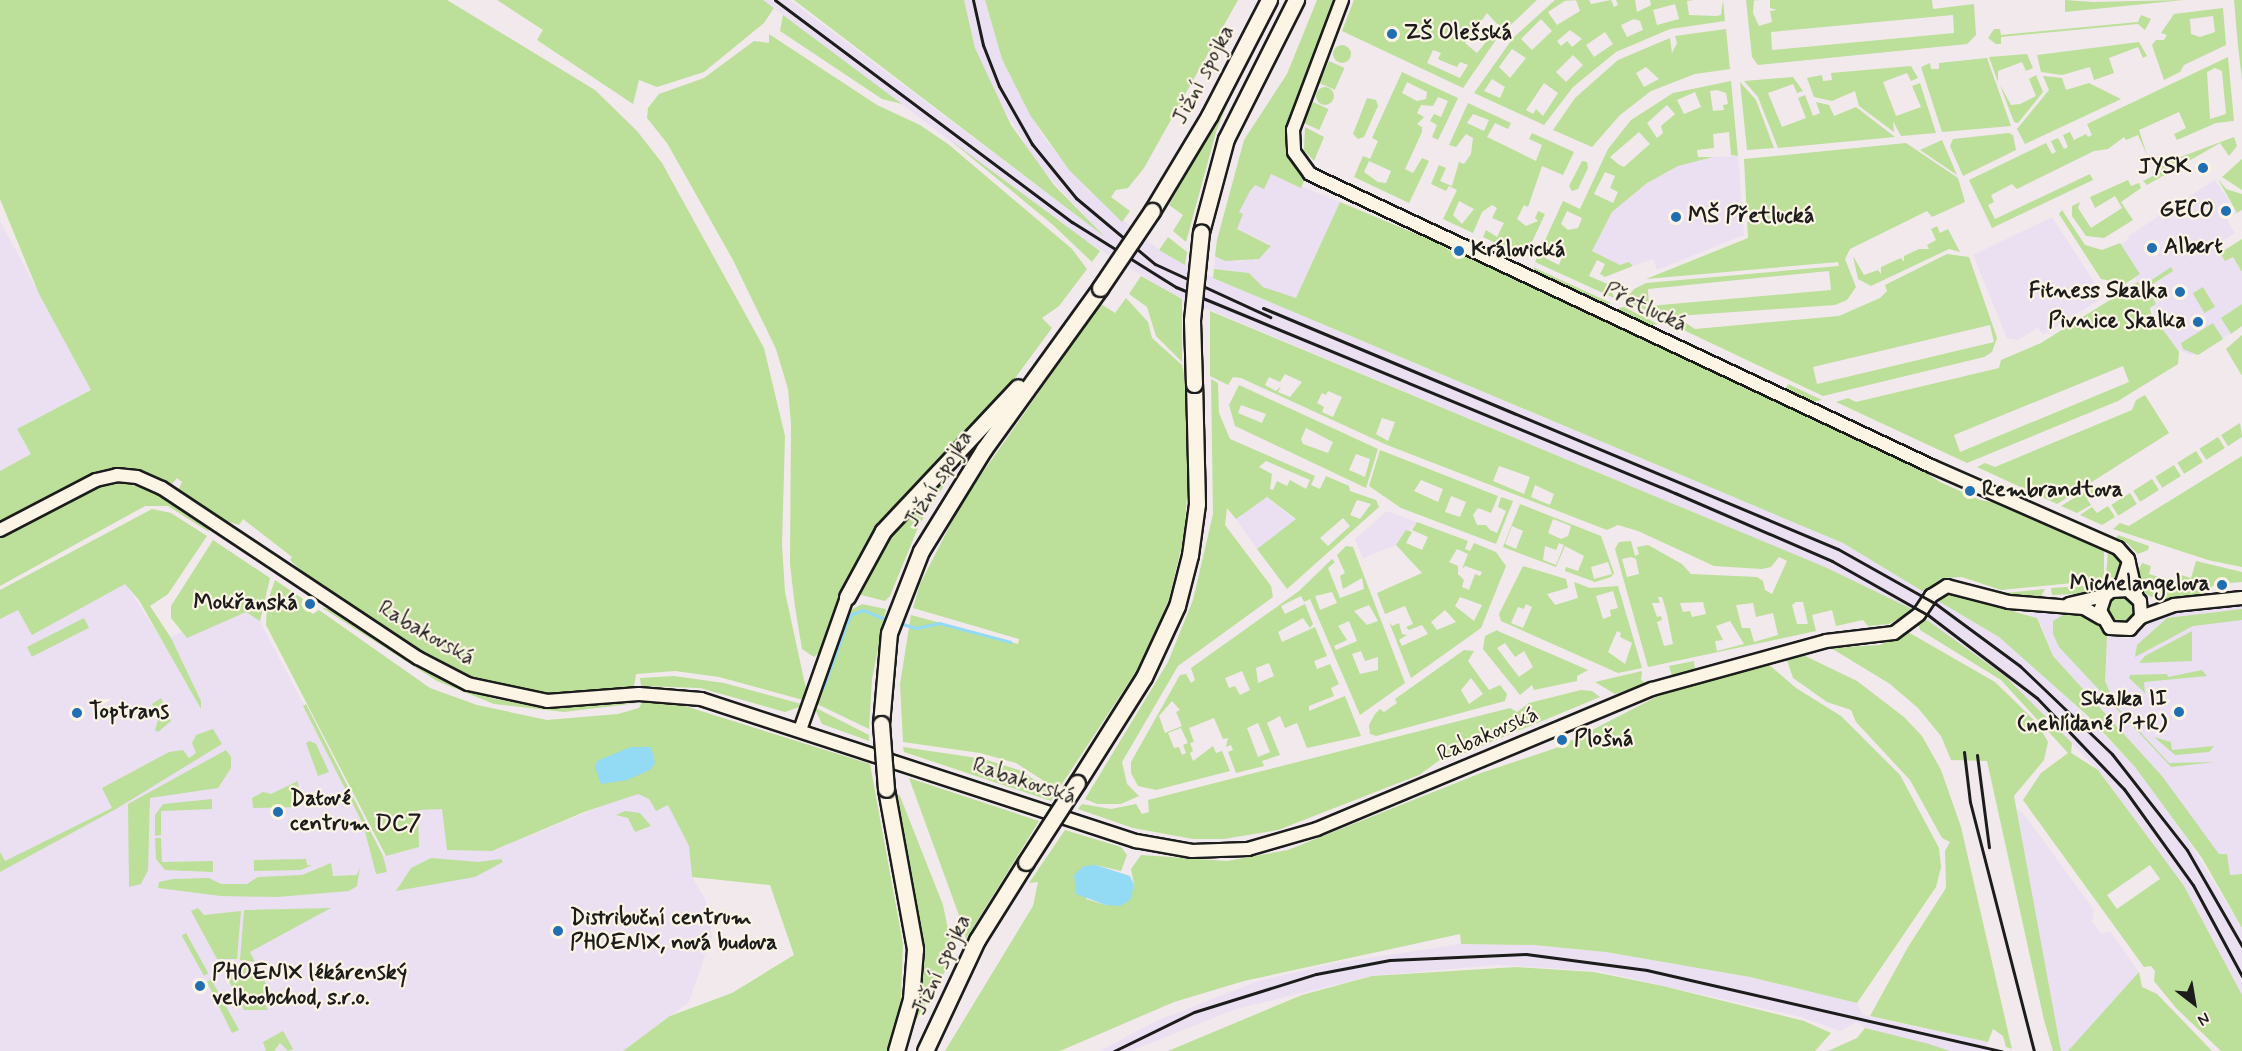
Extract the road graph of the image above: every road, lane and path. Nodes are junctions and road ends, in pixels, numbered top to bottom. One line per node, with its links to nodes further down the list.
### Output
1 (1269, 0): 4 (highway, Jižní spojka, bridge)
2 (1296, 0): 17 (highway, Jižní spojka, bridge)
3 (1342, 0): 6 (main road, Přetlucká)
4 (1056, 348): 8 (highway); 16 (highway, Jižní spojka, bridge)
5 (0, 530): 15 (main road, Rabakovská)
6 (2129, 562): 7 (main road); 9 (main road)
7 (2108, 594): 9 (main road); 12 (main road, Rabakovská); 14 (main road)
8 (847, 597): 15 (main road)
9 (2138, 598): 11 (main road); 13 (main road)
10 (2242, 598): 11 (main road)
11 (2174, 605): 13 (main road)
12 (2060, 606): 14 (main road, Rabakovská); 15 (main road, Rabakovská)
13 (2141, 617): 14 (main road)
14 (2102, 618)
15 (800, 730)
16 (896, 1051)
17 (926, 1051)

